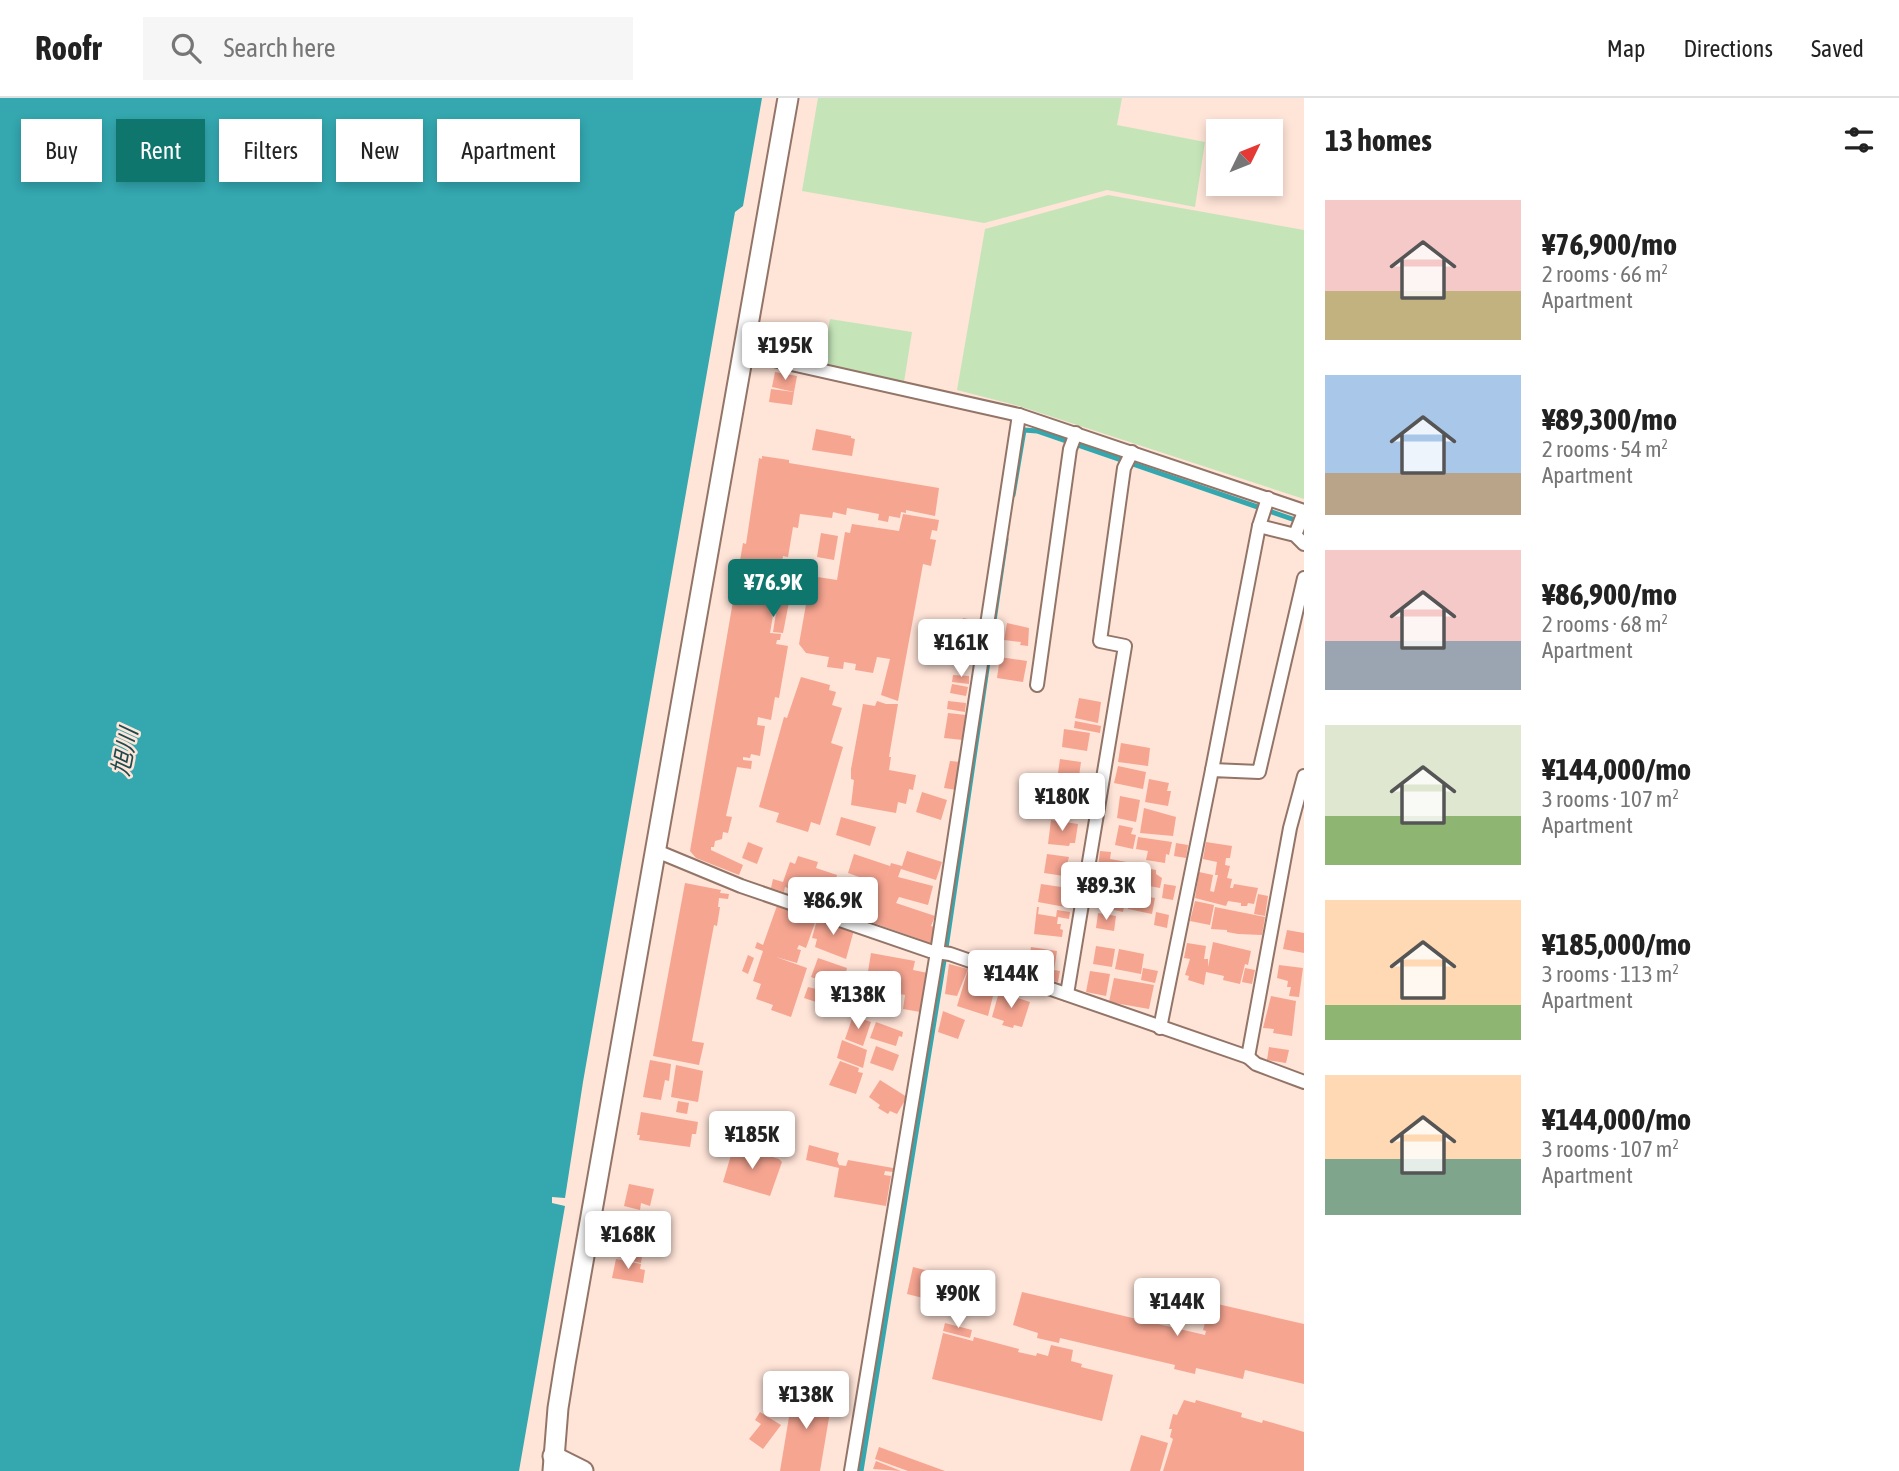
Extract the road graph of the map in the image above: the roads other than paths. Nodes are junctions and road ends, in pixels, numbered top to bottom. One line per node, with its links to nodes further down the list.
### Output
1 (788, 98): 2 (street)
2 (743, 353): 3 (street); 12 (street)
3 (1019, 415): 4 (street); 13 (street)
4 (1073, 440): 5 (street); 9 (street)
5 (1128, 459): 6 (street); 14 (street)
6 (1264, 510): 7 (street); 7 (street); 10 (street)
7 (1301, 524)
8 (1304, 578): 10 (street)
9 (1037, 685)
10 (1212, 770): 15 (street)
11 (1304, 776): 16 (street)
12 (654, 850): 13 (street); 18 (street)
13 (943, 953): 14 (street); 20 (street)
14 (1067, 995): 15 (street)
15 (1160, 1028): 16 (street)
16 (1248, 1057): 17 (street)
17 (1304, 1082)
18 (553, 1464): 19 (street)
19 (583, 1471)
20 (851, 1471)

